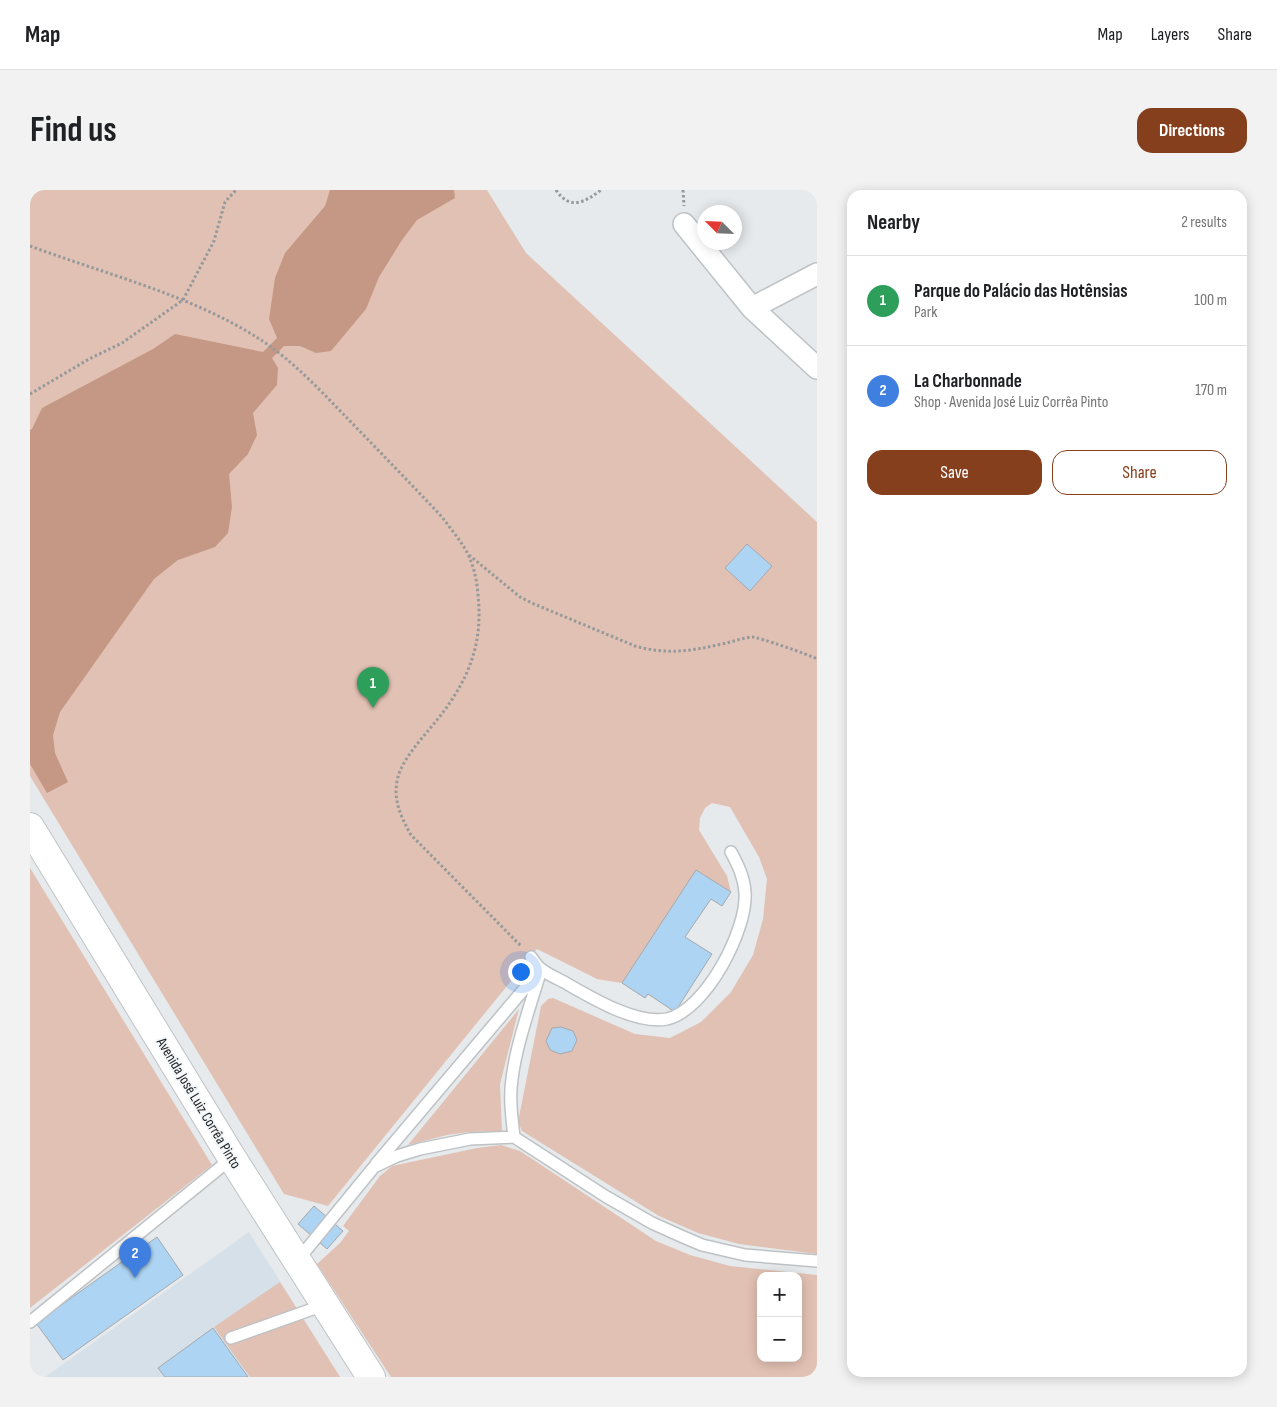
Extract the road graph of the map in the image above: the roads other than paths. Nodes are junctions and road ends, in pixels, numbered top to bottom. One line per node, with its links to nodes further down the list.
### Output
1 (684, 224): 3 (street)
2 (817, 274): 3 (street)
3 (752, 308): 4 (street)
4 (817, 368)
5 (30, 827): 10 (street, Avenida José Luiz Corrêa Pinto)
6 (731, 852): 8 (lane)
7 (531, 957): 8 (lane)
8 (541, 969): 9 (lane); 11 (lane)
9 (514, 1137): 11 (lane); 13 (lane)
10 (232, 1158): 12 (street, Avenida José Luiz Corrêa Pinto); 15 (lane)
11 (374, 1167): 12 (lane)
12 (297, 1261): 14 (street, Avenida José Luiz Corrêa Pinto)
13 (817, 1261)
14 (324, 1304): 16 (lane); 17 (street, Avenida José Luiz Corrêa Pinto)
15 (30, 1322)
16 (231, 1338)
17 (371, 1377)

